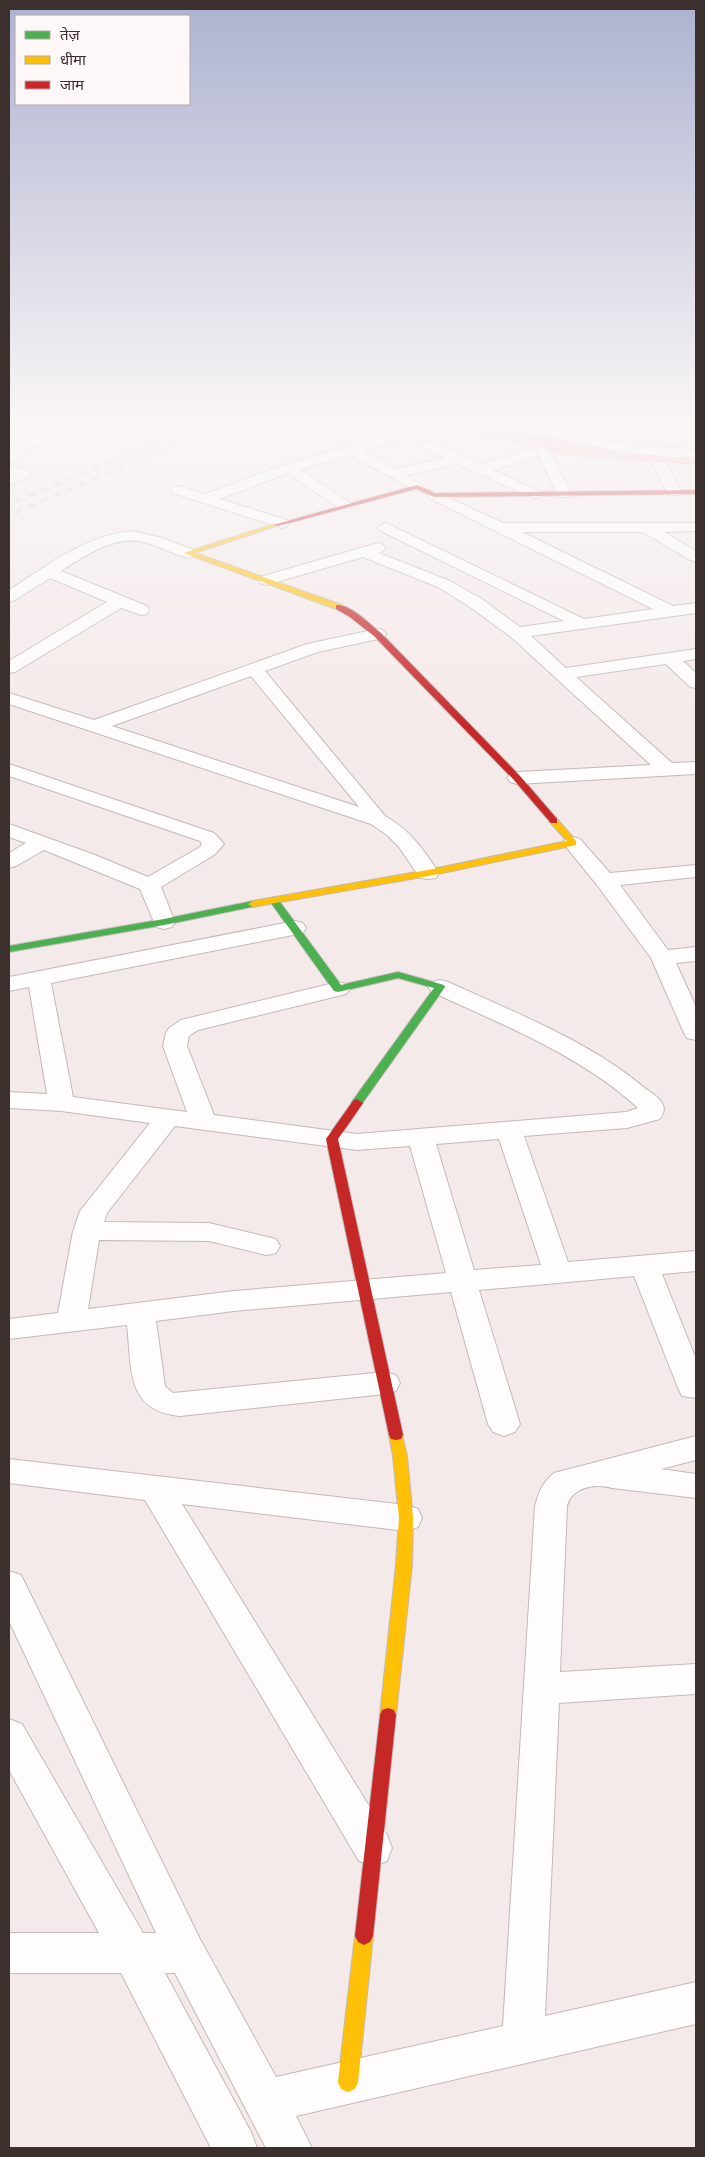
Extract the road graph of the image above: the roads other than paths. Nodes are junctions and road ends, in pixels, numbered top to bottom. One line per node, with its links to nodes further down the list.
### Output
1 (280, 524): 8 (street)
2 (491, 524): 4 (street)
3 (386, 528): 7 (street)
4 (500, 528): 5 (street); 17 (street)
5 (649, 528): 6 (street); 10 (street)
6 (696, 528)
7 (410, 540): 9 (street); 18 (street)
8 (188, 552): 11 (street); 12 (street)
9 (363, 552): 12 (street); 20 (street)
10 (696, 557)
11 (50, 572): 13 (street); 14 (street)
12 (266, 580): 19 (street)
13 (9, 597)
14 (120, 601): 16 (street); 23 (street)
15 (696, 608): 17 (street)
16 (141, 610)
17 (672, 612): 18 (street)
18 (582, 624): 20 (street)
19 (377, 634): 24 (street); 33 (street)
20 (516, 634): 25 (street)
21 (696, 654): 22 (street)
22 (670, 658): 25 (street); 26 (street)
23 (9, 668)
24 (254, 669): 28 (street); 35 (street)
25 (560, 674): 30 (street)
26 (696, 684)
27 (9, 698): 28 (street)
28 (94, 726): 35 (street)
29 (696, 768): 30 (street)
30 (667, 769): 33 (street)
31 (9, 770): 32 (street)
32 (29, 776): 34 (street); 43 (street)
33 (517, 778): 38 (street)
34 (9, 788)
35 (378, 820): 41 (street)
36 (9, 830): 37 (street)
37 (43, 842): 39 (street); 43 (street)
38 (574, 843): 41 (street); 42 (street)
39 (9, 862)
40 (696, 870): 42 (street)
41 (428, 872): 44 (street)
42 (605, 880): 49 (street)
43 (150, 885): 45 (street)
44 (274, 900): 45 (street); 46 (street)
45 (164, 922): 47 (street)
46 (295, 928): 50 (street); 53 (street)
47 (9, 949)
48 (696, 954): 49 (street)
49 (662, 957): 54 (street)
50 (39, 978): 51 (street); 56 (street)
51 (9, 984)
52 (440, 987): 53 (street); 59 (street); 61 (street)
53 (338, 989): 58 (street)
54 (696, 1033)
55 (9, 1100): 56 (street)
56 (61, 1103): 57 (street)
57 (168, 1117): 58 (street); 62 (street)
58 (203, 1121): 61 (street)
59 (508, 1130): 60 (street); 66 (street)
60 (422, 1138): 61 (street); 67 (street)
61 (332, 1139): 68 (street)
62 (87, 1231): 63 (street); 70 (street)
63 (266, 1246)
64 (696, 1261): 65 (street)
65 (644, 1265): 66 (street); 72 (street)
66 (558, 1273): 67 (street)
67 (463, 1281): 68 (street); 75 (street)
68 (366, 1290): 69 (street); 73 (street)
69 (140, 1312): 70 (street); 73 (street)
70 (71, 1320): 71 (street)
71 (9, 1329)
72 (686, 1341): 74 (street)
73 (385, 1383): 81 (street)
74 (693, 1388)
75 (504, 1424)
76 (696, 1448): 78 (street)
77 (9, 1471): 80 (street)
78 (596, 1474): 79 (street); 84 (street)
79 (696, 1486)
80 (155, 1488): 81 (street); 86 (street)
81 (406, 1518): 86 (street)
82 (9, 1585): 89 (street)
83 (696, 1679): 84 (street)
84 (542, 1689): 91 (street)
85 (9, 1735): 88 (street)
86 (373, 1848): 92 (street)
87 (9, 1953): 88 (street)
88 (132, 1953): 89 (street); 94 (street)
89 (186, 1954): 93 (street)
90 (696, 2003): 91 (street)
91 (523, 2042): 92 (street)
92 (348, 2082): 93 (street)
93 (266, 2101): 95 (street)
94 (235, 2148)
95 (290, 2148)

